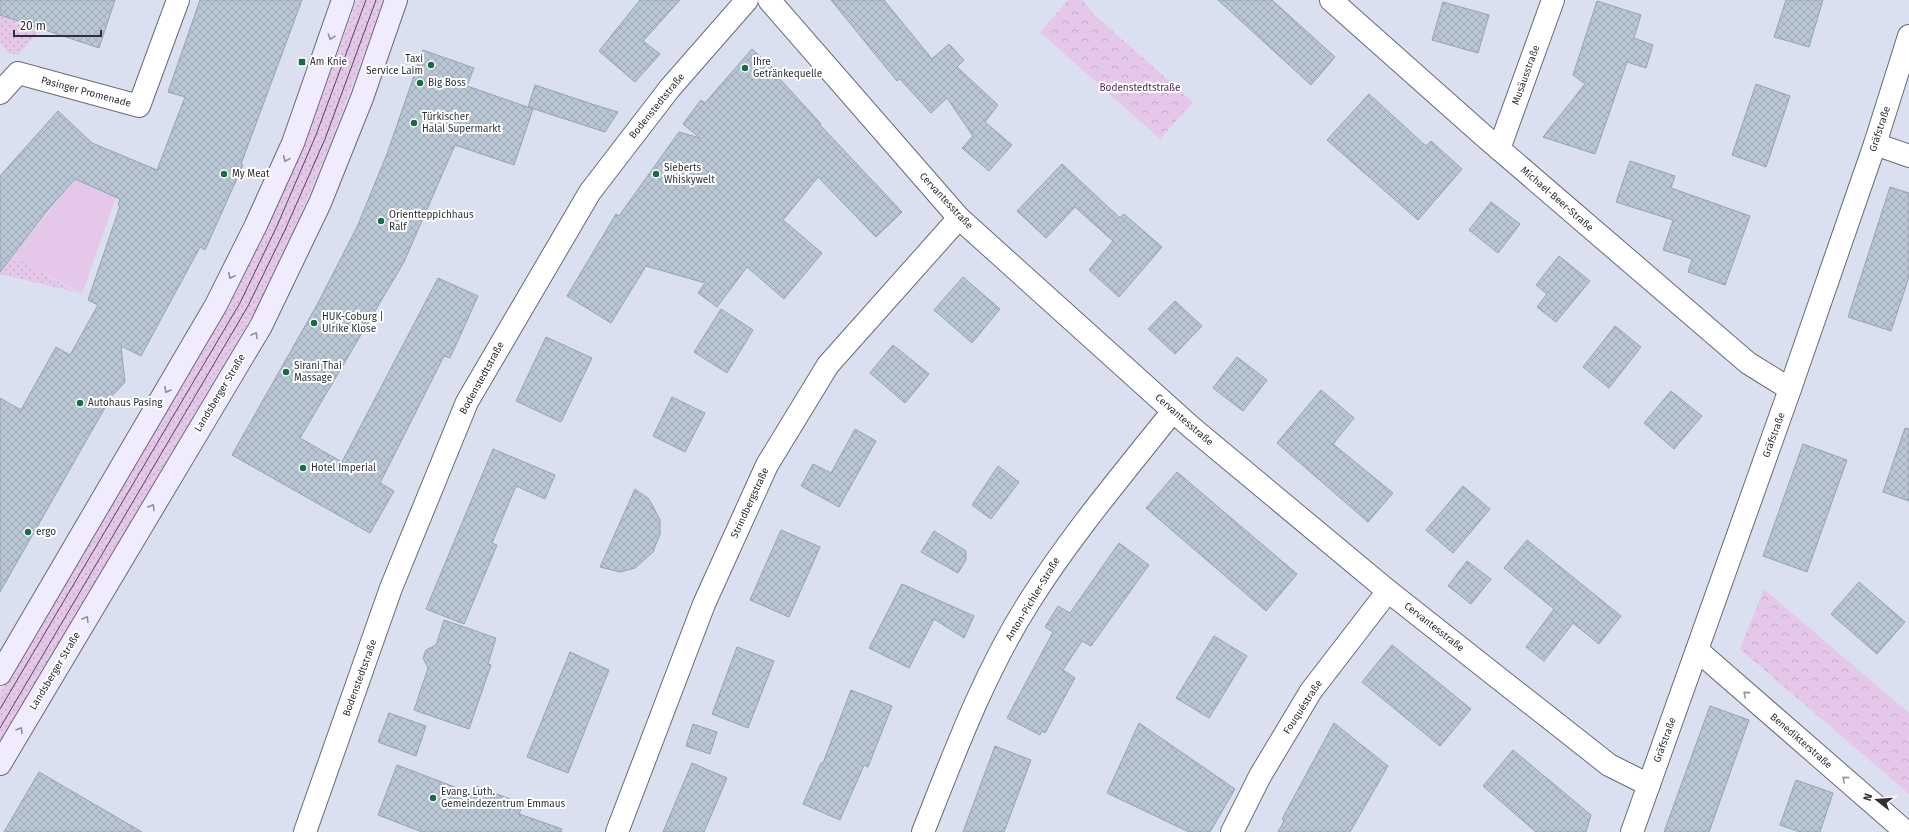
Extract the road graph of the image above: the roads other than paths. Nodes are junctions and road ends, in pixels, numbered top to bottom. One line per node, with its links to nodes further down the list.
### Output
1 (178, 0): 9 (street, Pasinger Promenade)
2 (343, 0): 18 (street, one-way to 18)
3 (396, 0): 19 (street, Landsberger Straße, one-way to 3)
4 (747, 0): 21 (street, Bodenstedtstraße)
5 (769, 0): 13 (street, Cervantesstraße)
6 (1331, 0): 11 (street, Michael-Beer-Straße)
7 (1552, 0): 11 (street, Musäusstraße)
8 (1909, 36): 10 (street, Gräfstraße)
9 (0, 93)
10 (1875, 144): 12 (street); 14 (street, Gräfstraße)
11 (1499, 149): 14 (street, Michael-Beer-Straße)
12 (1909, 156)
13 (959, 218): 15 (street, Cervantesstraße); 22 (street, Strindbergstraße)
14 (1790, 389): 17 (street, Gräfstraße)
15 (1173, 411): 16 (street, Cervantesstraße); 23 (street, Anton-Pichler-Straße)
16 (1388, 591): 20 (street, Cervantesstraße); 24 (street, Fouquéstraße)
17 (1697, 650): 20 (street, Gräfstraße); 26 (street, Benedikterstraße, one-way to 17)
18 (0, 674)
19 (0, 764)
20 (1649, 785): 25 (street, Gräfstraße)
21 (305, 832)
22 (617, 832)
23 (923, 832)
24 (1232, 832)
25 (1632, 832)
26 (1906, 832)

